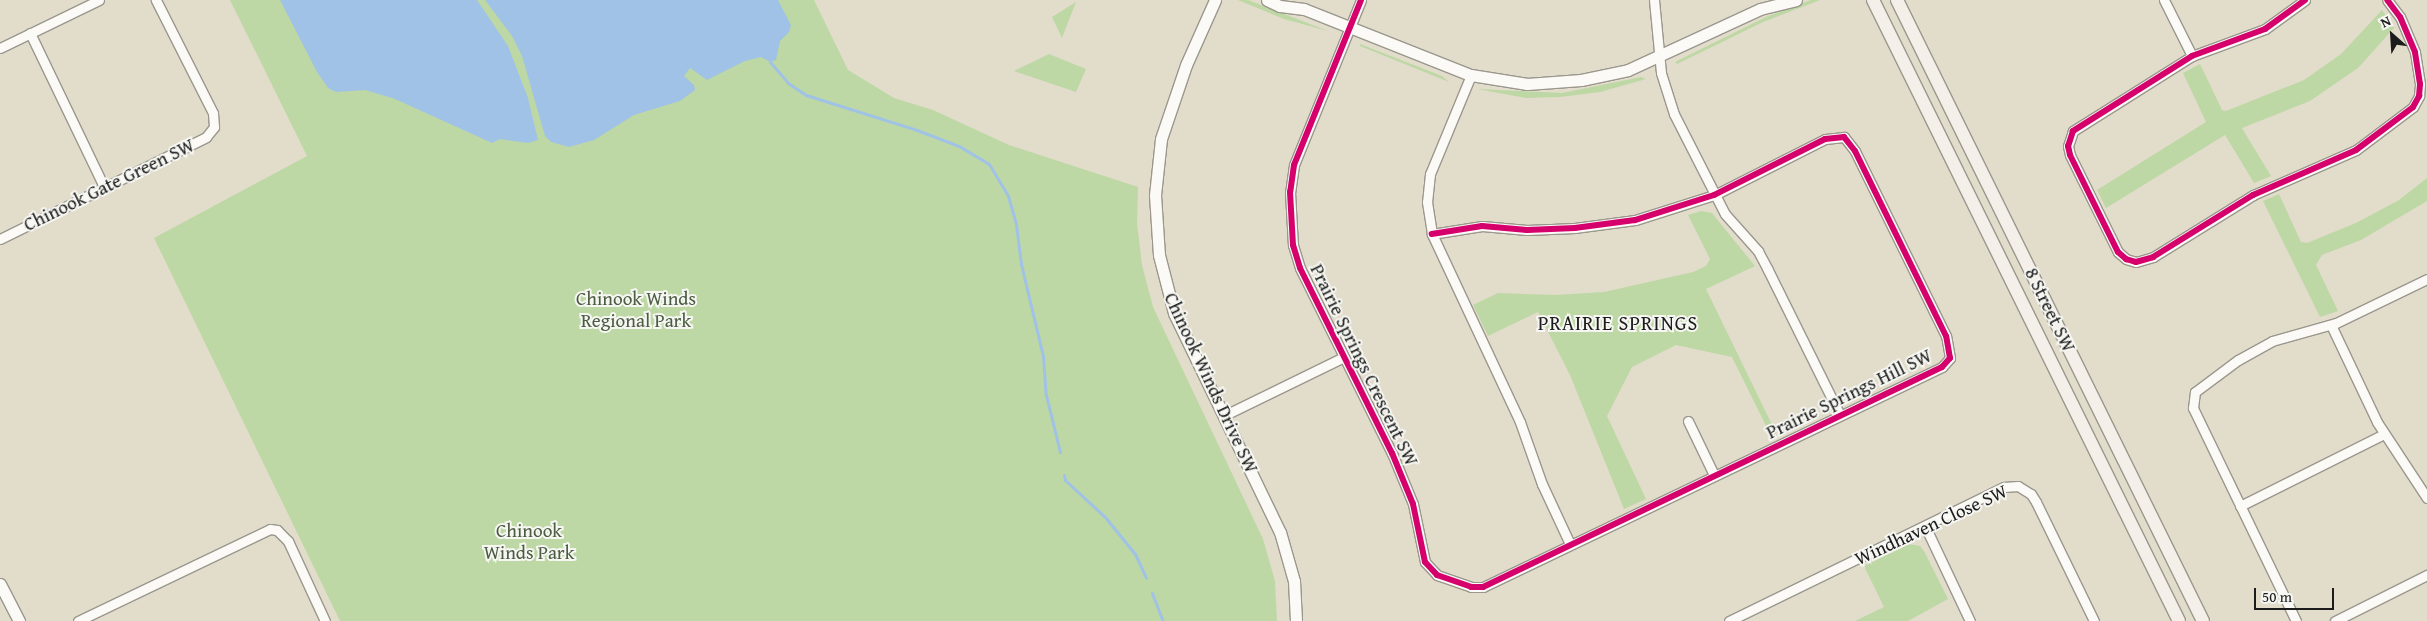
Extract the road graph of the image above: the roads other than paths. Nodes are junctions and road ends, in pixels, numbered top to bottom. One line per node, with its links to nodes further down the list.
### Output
1 (100, 0): 20 (street)
2 (156, 0): 25 (street, Chinook Gate Green SW)
3 (1215, 0): 32 (street, Chinook Winds Drive SW)
4 (1267, 0): 16 (street)
5 (1295, 0): 16 (street)
6 (1361, 0): 18 (street, Prairie Springs Crescent SW)
7 (1654, 0): 23 (street)
8 (1770, 0): 17 (street)
9 (1796, 0): 17 (street)
10 (1873, 0): 51 (main road, 8 Street SW)
11 (1897, 0): 19 (main road, 8 Street SW)
12 (1906, 0): 19 (main road)
13 (2164, 0): 22 (street)
14 (2305, 0): 22 (street)
15 (2387, 0): 22 (street)
16 (1304, 9): 18 (street)
17 (1760, 9): 23 (street)
18 (1350, 27): 24 (street); 31 (street, Prairie Springs Crescent SW)
19 (1912, 30): 52 (main road, 8 Street SW)
20 (30, 34): 21 (street); 25 (street)
21 (0, 48)
22 (2192, 56)
23 (1659, 58): 24 (street); 26 (street)
24 (1471, 75): 27 (street)
25 (104, 187): 28 (street, Chinook Gate Green SW)
26 (1714, 195): 27 (street); 33 (street); 33 (street, Prairie Springs Hill SW)
27 (1432, 234): 40 (street)
28 (0, 239)
29 (2427, 279): 30 (street)
30 (2331, 325): 35 (street); 38 (street)
31 (1344, 357): 32 (street); 40 (street, Prairie Springs Crescent SW)
32 (1224, 415): 47 (street, Chinook Winds Drive SW)
33 (1840, 415): 36 (street, Prairie Springs Hill SW)
34 (1688, 421): 36 (street)
35 (2384, 434): 37 (street); 38 (street)
36 (1714, 475): 40 (street, Prairie Springs Hill SW)
37 (2427, 498)
38 (2240, 506): 53 (street)
39 (1925, 526): 43 (street, Windhaven Close SW); 49 (street); 50 (street, Windhaven Close SW)
40 (1570, 544)
41 (2427, 576): 54 (street)
42 (0, 584): 44 (street)
43 (1741, 619): 48 (street, Windhaven Close SW)
44 (19, 621)
45 (78, 621): 46 (street)
46 (326, 621)
47 (1296, 621)
48 (1729, 621)
49 (1970, 621)
50 (2094, 621)
51 (2179, 621)
52 (2203, 621)
53 (2296, 621)
54 (2335, 621)

